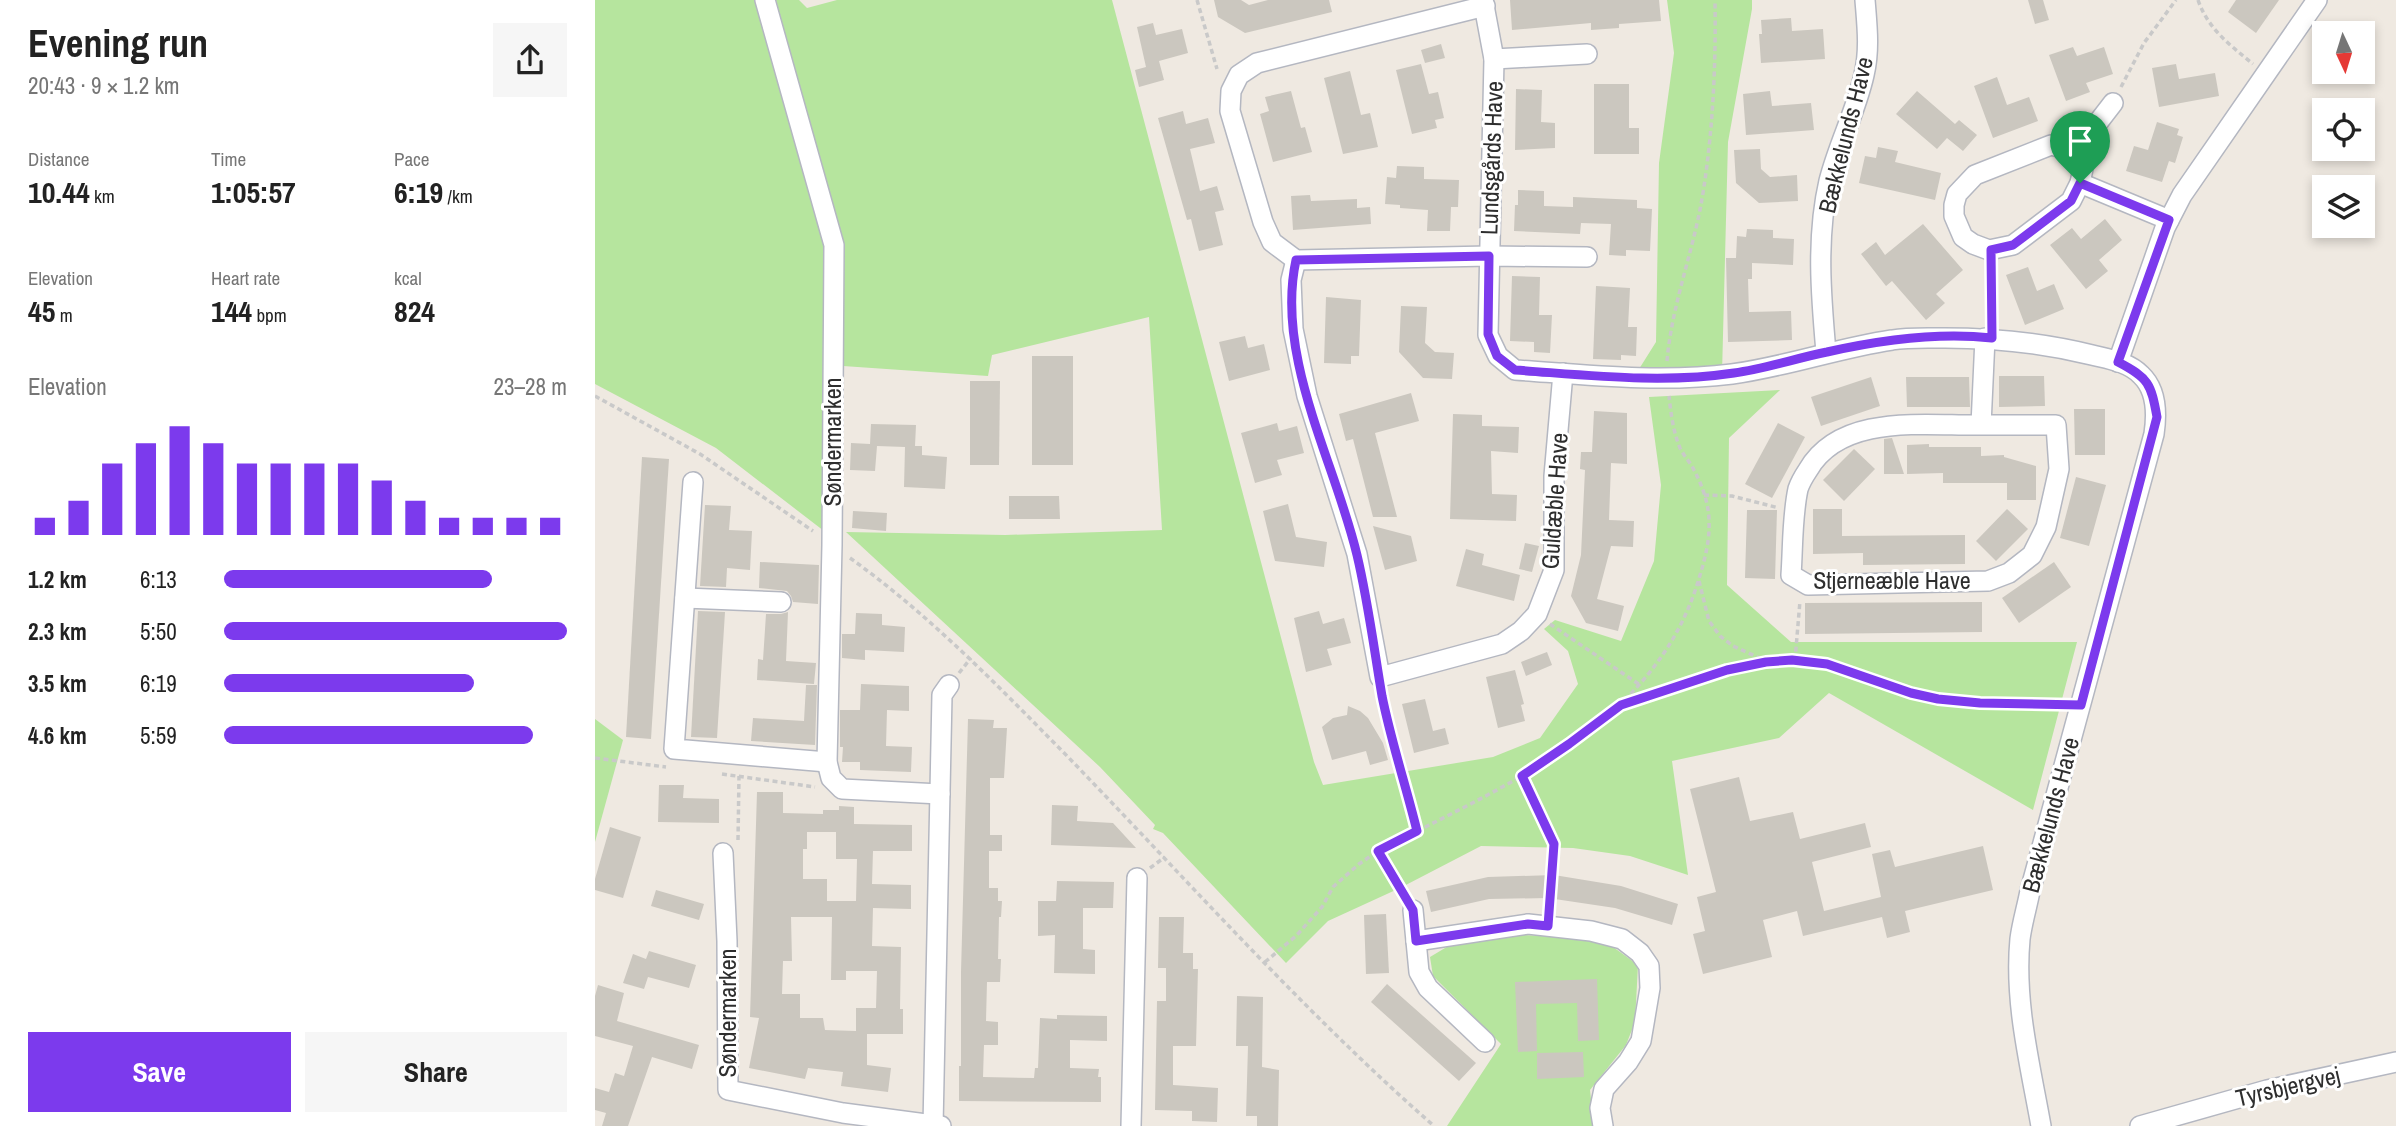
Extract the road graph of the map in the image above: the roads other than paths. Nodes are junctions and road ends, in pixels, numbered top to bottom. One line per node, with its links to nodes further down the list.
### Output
1 (765, 0): 23 (street, Søndermarken)
2 (1865, 0): 15 (street, Bækkelunds Have)
3 (2317, 0): 10 (street)
4 (1484, 3): 6 (street, Lundsgårds Have); 13 (street)
5 (1587, 54): 6 (street, Lundsgårds Have)
6 (1495, 59): 11 (street, Lundsgårds Have)
7 (2113, 103): 8 (street)
8 (2076, 151): 9 (street); 9 (street)
9 (2080, 183): 10 (street)
10 (2169, 220): 16 (street)
11 (1489, 256): 12 (street, Lundsgårds Have); 13 (street); 17 (street, Lundsgårds Have)
12 (1587, 257)
13 (1296, 260): 17 (street, Guldæble Have)
14 (1989, 338): 15 (street, Bækkelunds Have); 16 (street, Bækkelunds Have); 18 (street)
15 (1826, 352): 17 (street, Lundsgårds Have)
16 (2118, 362): 35 (street, Bækkelunds Have)
17 (1563, 373)
18 (1981, 425): 18 (street, Stjerneæble Have)
19 (693, 482): 20 (street)
20 (685, 598): 21 (street); 23 (street)
21 (781, 602)
22 (949, 685): 24 (street)
23 (827, 762): 24 (street)
24 (940, 794): 31 (street)
25 (723, 853): 31 (street, Søndermarken)
26 (1137, 878): 33 (street)
27 (1413, 910): 28 (street)
28 (1416, 941): 29 (street); 34 (street)
29 (1485, 1042)
30 (2396, 1062): 36 (street, Tyrsbjergvej)
31 (933, 1126): 32 (street, Søndermarken)
32 (941, 1126)
33 (1131, 1126)
34 (1603, 1126)
35 (2041, 1126)
36 (2140, 1126)

